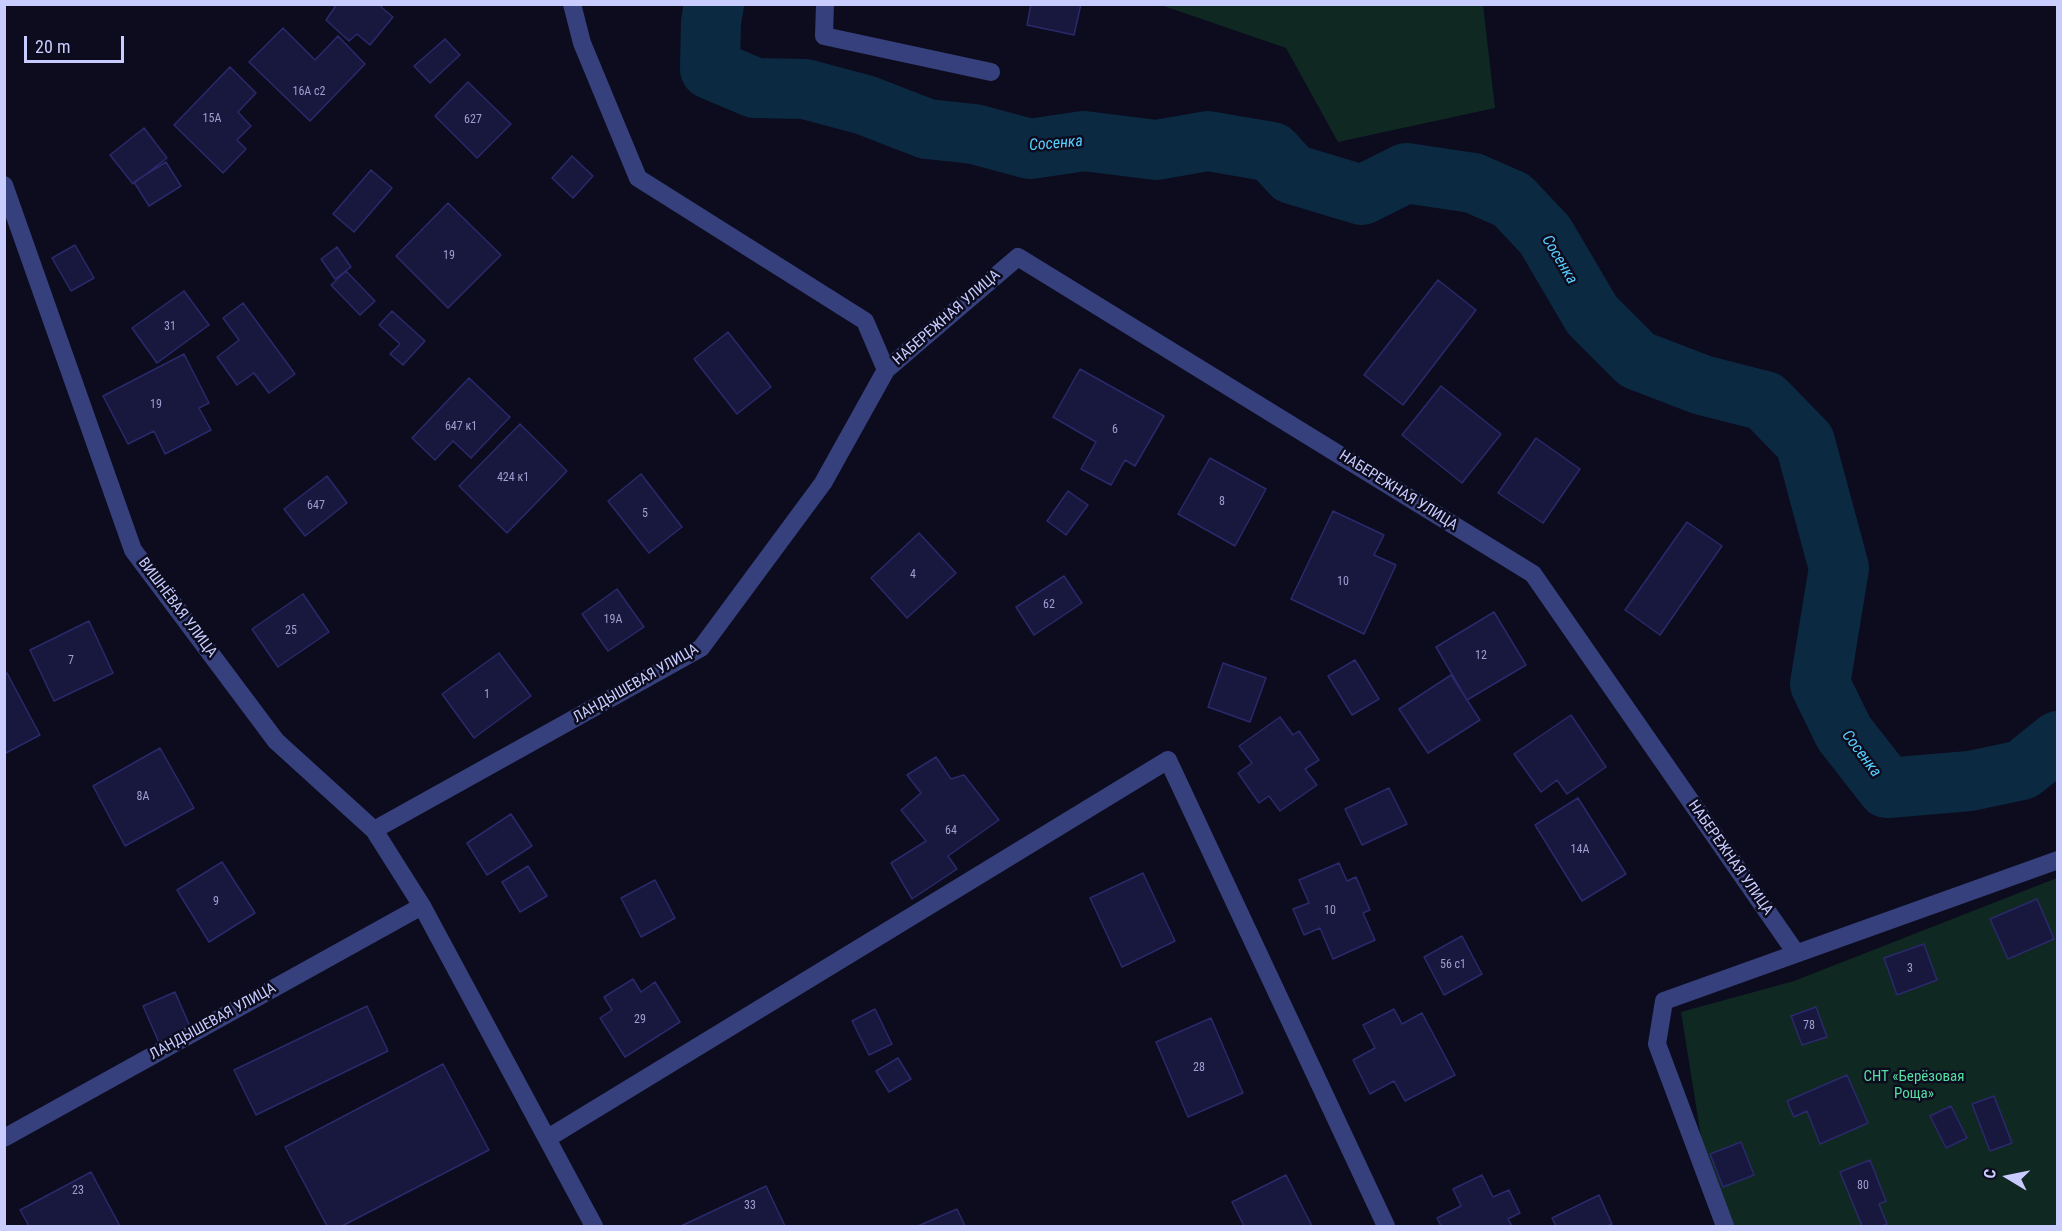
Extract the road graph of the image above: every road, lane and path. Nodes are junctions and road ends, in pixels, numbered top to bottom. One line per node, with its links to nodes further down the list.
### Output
1 (572, 4): 5 (street)
2 (825, 4): 3 (street)
3 (991, 72)
4 (4, 185): 6 (street, ВИШНЁВАЯ УЛИЦА)
5 (886, 370): 6 (street, ЛАНДЫШЕВАЯ УЛИЦА); 9 (street, НАБЕРЕЖНАЯ УЛИЦА)
6 (374, 830): 8 (street, ВИШНЁВАЯ УЛИЦА)
7 (2058, 860): 9 (street)
8 (422, 906): 10 (street, ЛАНДЫШЕВАЯ УЛИЦА); 11 (street, ВИШНЁВАЯ УЛИЦА)
9 (1796, 953): 14 (street)
10 (4, 1138)
11 (548, 1138): 12 (street); 13 (street)
12 (594, 1227)
13 (1386, 1227)
14 (1725, 1227)

